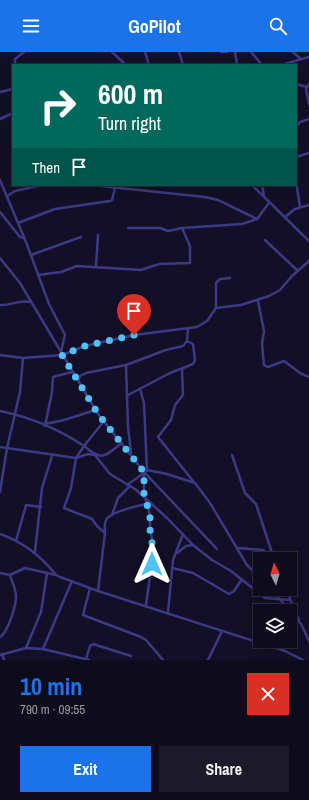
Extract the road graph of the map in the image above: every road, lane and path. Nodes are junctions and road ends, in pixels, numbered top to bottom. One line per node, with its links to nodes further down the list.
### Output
1 (24, 52): 12 (street)
2 (112, 52): 13 (street)
3 (145, 52): 14 (street)
4 (179, 52): 15 (street)
5 (221, 52): 6 (street)
6 (227, 52)
7 (235, 52): 16 (street)
8 (251, 52): 17 (street)
9 (293, 52): 11 (street)
10 (309, 57): 11 (street)
11 (301, 59): 18 (street)
12 (15, 64)
13 (125, 64)
14 (149, 64)
15 (183, 64)
16 (236, 64)
17 (261, 64)
18 (288, 64)
19 (297, 84): 20 (street)
20 (308, 86): 23 (street)
21 (12, 89): 22 (street)
22 (0, 92)
23 (309, 104)
24 (12, 113): 25 (street)
25 (0, 119)
26 (309, 119): 27 (street)
27 (297, 126)
28 (309, 154): 29 (street)
29 (297, 157)
30 (0, 180): 37 (street)
31 (38, 186): 37 (street)
32 (98, 186): 36 (street)
33 (253, 186): 38 (street)
34 (262, 186): 38 (street)
35 (297, 186): 41 (street)
36 (115, 188): 44 (street); 45 (street)
37 (6, 196): 45 (street)
38 (264, 197): 39 (street)
39 (269, 203): 43 (street); 44 (street)
40 (309, 205): 41 (street)
41 (300, 207): 43 (street)
42 (0, 212): 50 (street)
43 (285, 217): 52 (street)
44 (257, 219): 47 (street)
45 (18, 223): 50 (street)
46 (128, 228): 47 (street)
47 (182, 228): 56 (street)
48 (98, 235): 56 (street)
49 (80, 237): 53 (street)
50 (24, 238): 53 (street)
51 (265, 240): 57 (street)
52 (309, 241)
53 (31, 255): 58 (street)
54 (0, 258): 61 (street)
55 (309, 262): 57 (street)
56 (96, 266): 58 (street)
57 (298, 271): 60 (street)
58 (38, 276): 66 (street)
59 (230, 278): 63 (street)
60 (258, 300): 63 (street); 72 (street)
61 (30, 302): 62 (street); 66 (street)
62 (0, 305)
63 (216, 308): 64 (street)
64 (188, 330): 65 (street); 66 (street)
65 (187, 341): 69 (street); 70 (street)
66 (61, 354): 68 (street); 71 (street)
67 (0, 355): 68 (street)
68 (23, 358): 78 (street)
69 (126, 365): 73 (street); 75 (street)
70 (182, 369): 74 (street); 91 (street)
71 (72, 372): 73 (street); 80 (street)
72 (309, 377)
73 (78, 381): 76 (street)
74 (140, 389): 75 (street); 90 (street)
75 (128, 395): 88 (street)
76 (95, 410): 79 (street); 80 (street)
77 (0, 411): 78 (street)
78 (14, 414): 80 (street); 84 (street)
79 (104, 421): 81 (street); 82 (street)
80 (45, 424): 82 (street)
81 (122, 443): 86 (street); 88 (street)
82 (84, 446): 86 (street); 89 (street)
83 (0, 447): 84 (street)
84 (7, 448): 87 (street); 92 (street)
85 (232, 454): 104 (street)
86 (95, 455): 89 (street); 93 (street)
87 (52, 456): 89 (street); 97 (street)
88 (131, 456): 90 (street)
89 (76, 458): 99 (street)
90 (144, 471): 91 (street); 93 (street); 95 (street); 105 (street)
91 (194, 481): 104 (street)
92 (0, 483): 94 (street)
93 (128, 485): 95 (street); 98 (street)
94 (0, 492)
95 (144, 497): 96 (street); 101 (street)
96 (146, 504): 98 (street); 122 (street)
97 (41, 508): 102 (street); 106 (street)
98 (112, 515): 99 (street)
99 (105, 533): 118 (street)
100 (0, 534): 102 (street)
101 (183, 534): 103 (street); 107 (street)
102 (16, 540): 106 (street)
103 (193, 545): 107 (street); 115 (street)
104 (238, 548): 110 (street)
105 (217, 549)
106 (34, 552): 108 (street)
107 (175, 554): 109 (street)
108 (48, 565): 112 (street); 114 (street)
109 (172, 568): 115 (street); 123 (street)
110 (253, 571)
111 (0, 573): 113 (street)
112 (46, 573): 113 (street); 114 (street); 128 (street)
113 (10, 575): 126 (street)
114 (56, 575): 116 (street)
115 (242, 579): 120 (street)
116 (72, 581): 117 (street); 129 (street)
117 (90, 588): 118 (street); 136 (street)
118 (98, 591): 122 (street)
119 (289, 596): 121 (street)
120 (280, 598): 121 (street); 124 (street)
121 (290, 600): 124 (street)
122 (146, 605): 123 (street)
123 (168, 612): 125 (street)
124 (301, 624): 127 (street)
125 (222, 631): 137 (street); 138 (street)
126 (0, 636)
127 (309, 641)
128 (26, 648): 129 (street); 130 (street)
129 (43, 649): 131 (street)
130 (1, 655): 133 (street)
131 (74, 656): 134 (street); 135 (street)
132 (131, 656): 135 (street)
133 (4, 660)
134 (74, 660)
135 (87, 660)
136 (163, 660)
137 (208, 660)
138 (303, 660)

